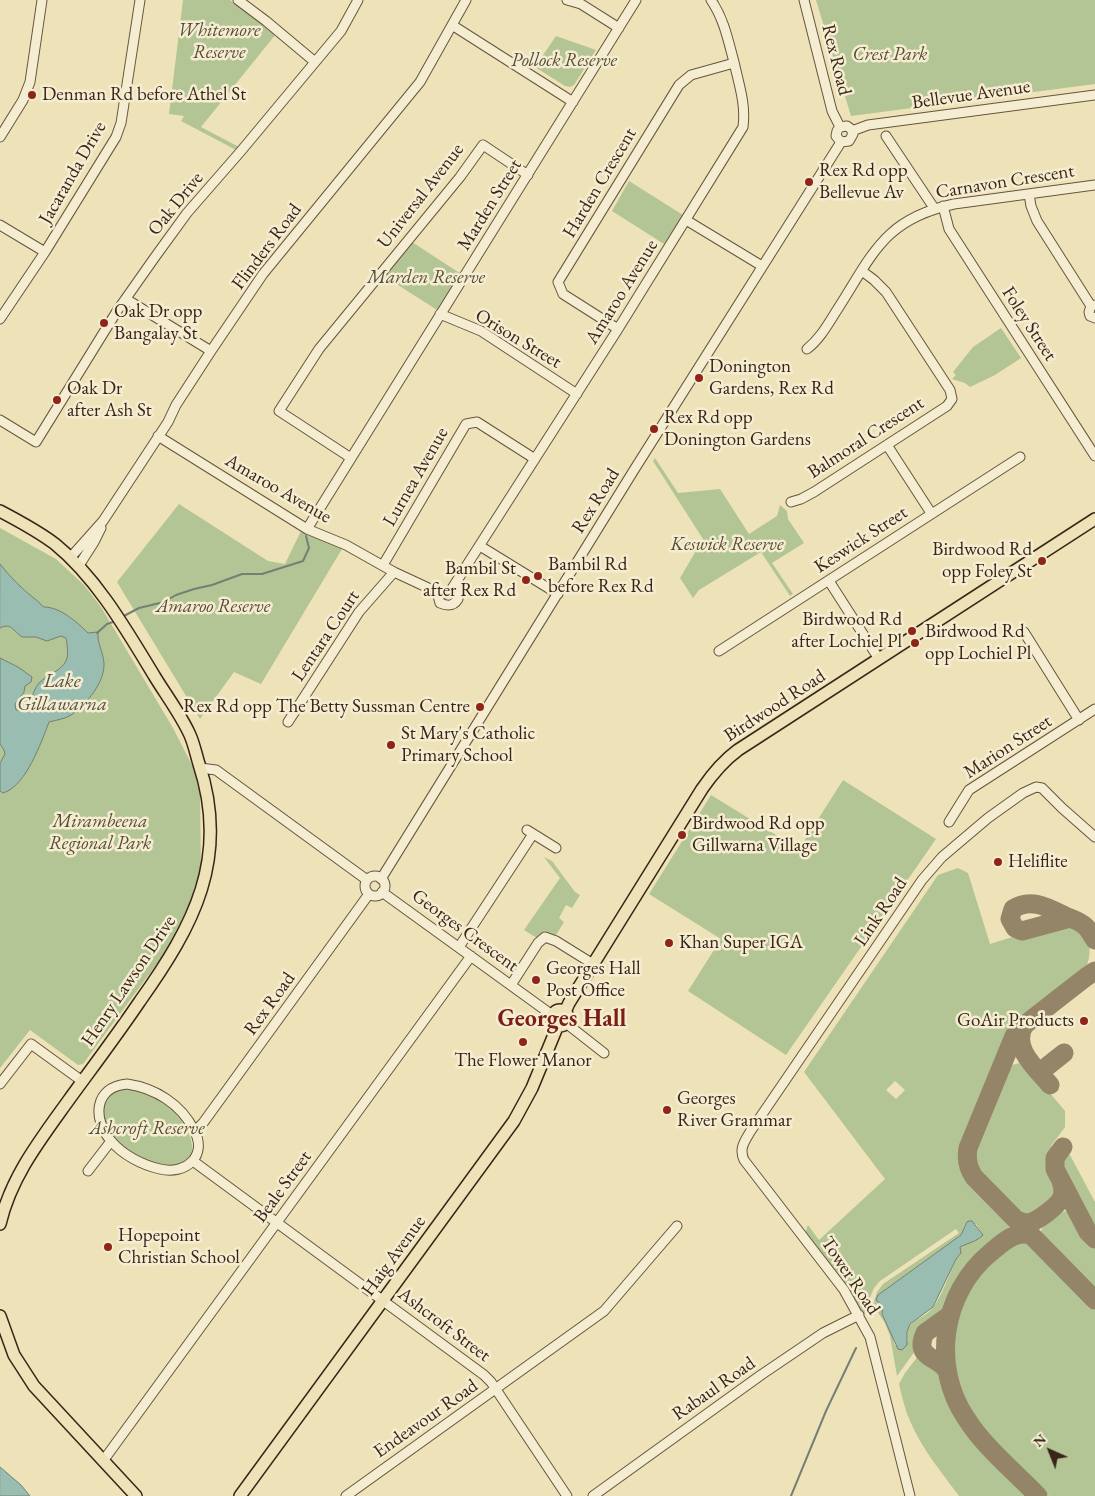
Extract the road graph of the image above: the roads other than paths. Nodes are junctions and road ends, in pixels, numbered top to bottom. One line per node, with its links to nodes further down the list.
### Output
1 (42, 0): 19 (street)
2 (140, 0): 27 (street, Jacaranda Drive)
3 (238, 0): 12 (street)
4 (358, 0): 12 (street, Oak Drive)
5 (466, 0): 10 (street, Flinders Road)
6 (567, 0): 11 (street)
7 (636, 0): 11 (street, Marden Street)
8 (711, 0): 13 (street, Amaroo Avenue)
9 (804, 0): 16 (street, Rex Road)
10 (452, 25): 15 (street); 37 (street, Flinders Road)
11 (619, 28): 15 (street, Marden Street)
12 (315, 62): 30 (street, Oak Drive)
13 (734, 62): 25 (street, Amaroo Avenue); 35 (street, Harden Crescent)
14 (1095, 95): 17 (street, Bellevue Avenue)
15 (573, 102): 21 (street, Marden Street)
16 (840, 126): 17 (street); 20 (street)
17 (852, 131): 20 (street)
18 (886, 136): 24 (street, Foley Street)
19 (0, 137)
20 (841, 142): 28 (street, Rex Road)
21 (528, 175): 32 (street, Marden Street); 44 (street, Universal Avenue)
22 (1095, 185): 23 (street, Carnavon Crescent)
23 (1029, 194): 24 (street, Carnavon Crescent); 31 (street)
24 (938, 207): 29 (street, Carnavon Crescent); 42 (street, Foley Street)
25 (686, 220): 28 (street); 35 (street, Amaroo Avenue)
26 (0, 225): 27 (street)
27 (45, 252): 34 (street, Jacaranda Drive)
28 (762, 266): 58 (street, Rex Road)
29 (862, 271): 36 (street, Carnavon Crescent); 41 (street, Balmoral Crescent)
30 (126, 298): 37 (street); 39 (street, Oak Drive)
31 (1093, 306): 33 (street)
32 (440, 314): 38 (street, Orison Street); 44 (street, Marden Street)
33 (1095, 318)
34 (0, 319)
35 (618, 329): 38 (street, Amaroo Avenue)
36 (807, 349)
37 (211, 351): 40 (street, Flinders Road)
38 (577, 394): 45 (street, Amaroo Avenue)
39 (0, 420)
40 (158, 436): 50 (street, Amaroo Avenue); 52 (street, Flinders Road)
41 (887, 445): 46 (street, Balmoral Crescent); 48 (street)
42 (1095, 456)
43 (1020, 457): 48 (street, Keswick Street)
44 (351, 458): 50 (street, Marden Street)
45 (535, 459): 51 (street, Amaroo Avenue); 53 (street, Lurnea Avenue)
46 (792, 502)
47 (0, 511): 52 (main road, Henry Lawson Drive)
48 (932, 513): 55 (street, Keswick Street)
49 (1095, 519): 61 (main road, Birdwood Road)
50 (307, 529): 53 (street, Amaroo Avenue)
51 (480, 546): 56 (street, Amaroo Avenue); 58 (street)
52 (74, 563): 65 (main road, Henry Lawson Drive)
53 (383, 565): 54 (street, Amaroo Avenue)
54 (394, 572): 57 (street, Amaroo Avenue); 64 (street, Lentara Court)
55 (829, 581): 60 (street, Keswick Street); 61 (street)
56 (456, 585): 57 (street); 57 (street, Amaroo Avenue)
57 (437, 592)
58 (558, 594): 69 (street, Rex Road)
59 (1024, 632): 63 (street)
60 (719, 651)
61 (879, 659): 75 (main road, Birdwood Road)
62 (1095, 709): 63 (street, Marion Street)
63 (1079, 720): 66 (street, Marion Street)
64 (288, 722)
65 (200, 768): 70 (street); 80 (main road, Henry Lawson Drive)
66 (949, 822)
67 (1095, 837): 84 (street, Link Road)
68 (556, 848): 73 (street)
69 (381, 879): 70 (street); 71 (street)
70 (367, 880): 72 (street)
71 (382, 892): 72 (street); 73 (street, Georges Crescent)
72 (369, 894): 82 (street, Rex Road)
73 (459, 947): 74 (street, Georges Crescent)
74 (471, 956): 76 (street, Georges Crescent); 87 (street, Beale Street)
75 (593, 964): 76 (street); 78 (main road, Birdwood Road)
76 (511, 985): 77 (street, Georges Crescent)
77 (552, 1015): 78 (main road)
78 (563, 1020): 79 (street); 90 (main road, Haig Avenue)
79 (604, 1053)
80 (82, 1081): 81 (street); 88 (main road, Henry Lawson Drive)
81 (0, 1084)
82 (195, 1131): 83 (street); 85 (street)
83 (111, 1141): 85 (street); 86 (street)
84 (741, 1150): 91 (street, Tower Road)
85 (193, 1161): 87 (street, Ashcroft Street)
86 (88, 1171)
87 (277, 1222): 90 (street, Ashcroft Street); 94 (street, Beale Street)
88 (0, 1224)
89 (678, 1226): 93 (street, Endeavour Road)
90 (383, 1300): 93 (street, Ashcroft Street); 96 (main road, Haig Avenue)
91 (859, 1315): 99 (street, Rabaul Road); 100 (street, Tower Road)
92 (0, 1316): 94 (main road)
93 (496, 1389): 97 (street, Endeavour Road); 98 (street, Ashcroft Street)
94 (103, 1461): 95 (main road)
95 (136, 1496)
96 (240, 1496)
97 (346, 1496)
98 (567, 1496)
99 (593, 1496)
100 (910, 1496)

